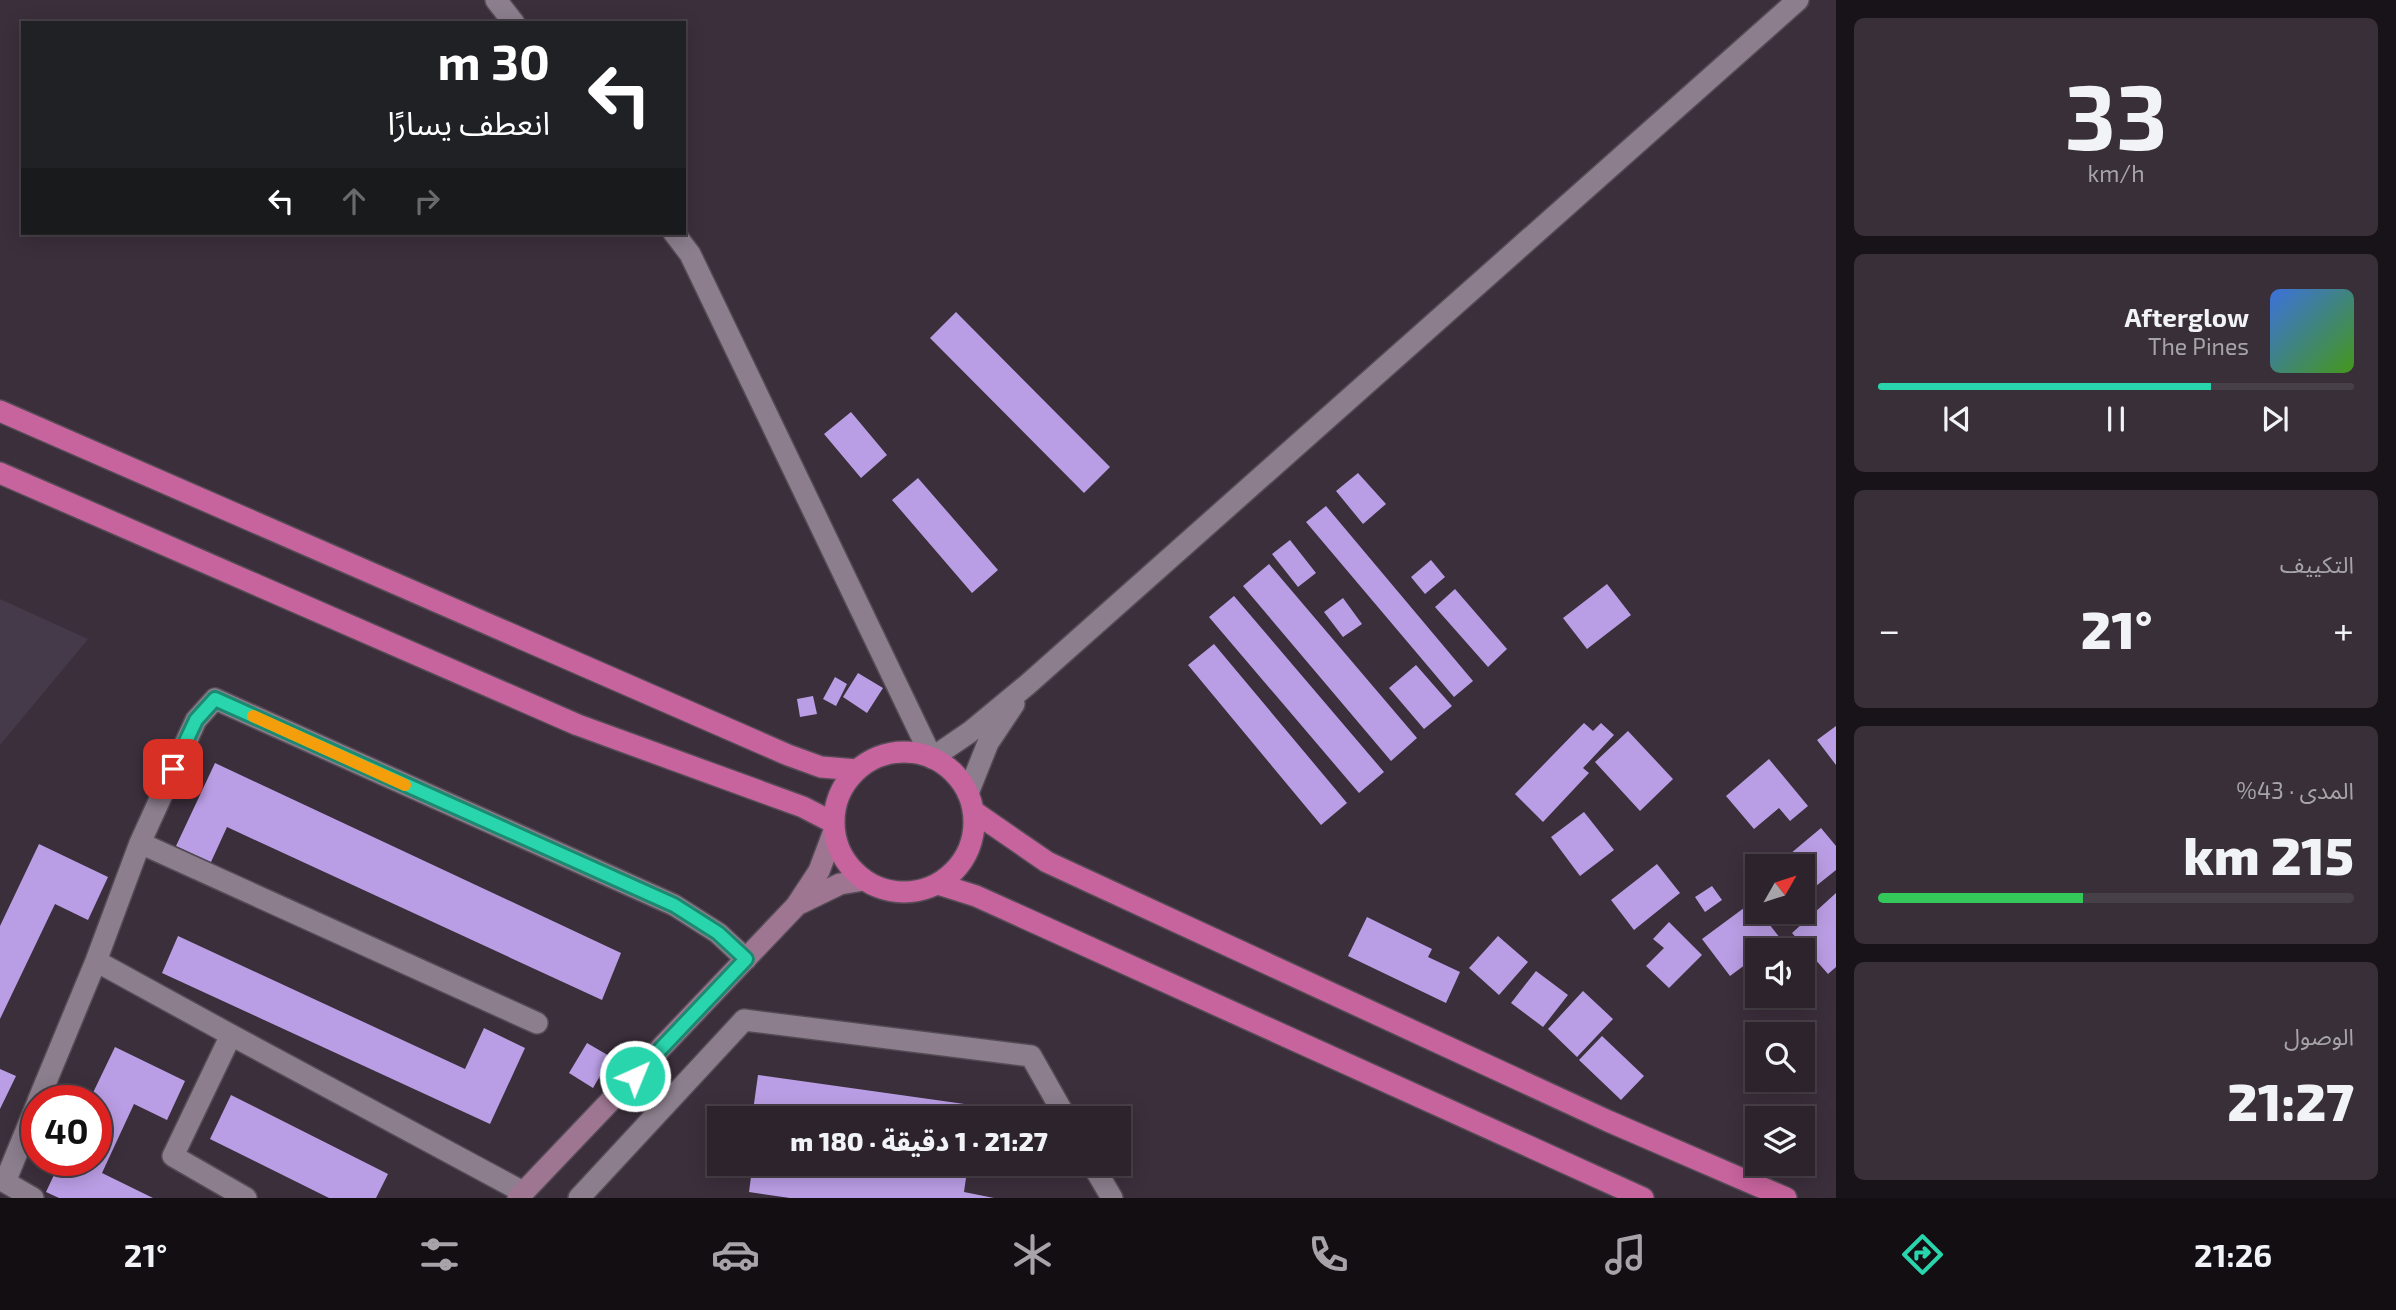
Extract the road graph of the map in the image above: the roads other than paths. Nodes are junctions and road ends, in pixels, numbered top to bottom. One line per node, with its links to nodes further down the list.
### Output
1 (496, 0): 3 (street)
2 (1798, 0): 7 (street)
3 (512, 21)
4 (676, 235): 8 (street)
5 (0, 411): 9 (highway)
6 (0, 473): 11 (highway)
7 (1027, 685): 8 (street); 10 (street)
8 (932, 758): 9 (highway); 10 (highway)
9 (857, 770): 11 (highway)
10 (971, 802): 14 (highway); 30 (highway)
11 (834, 827): 13 (highway); 15 (street)
12 (140, 843): 16 (street); 17 (street); 18 (street)
13 (864, 880): 14 (highway); 15 (street)
14 (938, 884): 29 (highway)
15 (796, 906): 16 (street)
16 (746, 959): 24 (street)
17 (96, 961): 19 (street); 20 (street)
18 (537, 1023)
19 (231, 1035): 24 (street); 26 (street)
20 (44, 1085)
21 (1059, 1106): 27 (street)
22 (21, 1142): 25 (street)
23 (1099, 1176): 28 (street)
24 (521, 1195)
25 (33, 1198)
26 (247, 1198)
27 (579, 1198)
28 (1112, 1198)
29 (1643, 1198)
30 (1786, 1198)

